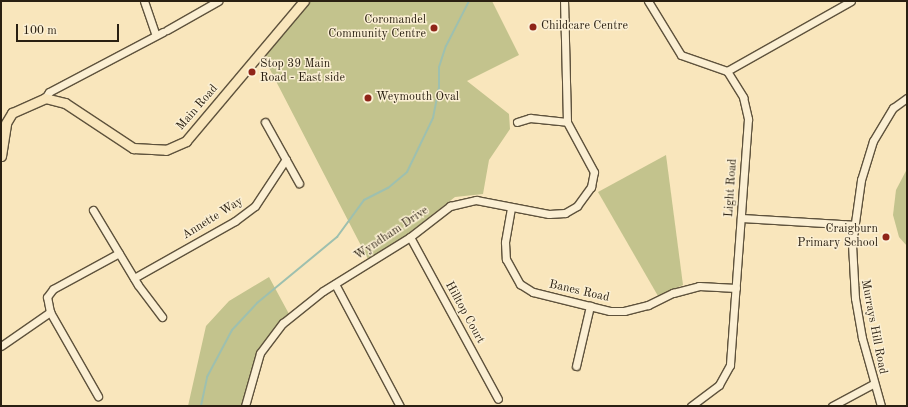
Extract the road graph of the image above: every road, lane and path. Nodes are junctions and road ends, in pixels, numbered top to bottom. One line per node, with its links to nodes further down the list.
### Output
1 (144, 1): 7 (street)
2 (218, 1): 7 (street)
3 (304, 1): 9 (main road, Main Road)
4 (564, 1): 13 (street)
5 (648, 1): 8 (street)
6 (851, 1): 8 (street)
7 (162, 33): 9 (street)
8 (727, 71): 19 (street, Light Road)
9 (45, 98): 14 (main road)
10 (907, 98): 20 (street, Murrays Hill Road)
11 (265, 122): 15 (street)
12 (517, 122): 13 (street)
13 (567, 122): 17 (street, Wyndham Drive)
14 (1, 156)
15 (286, 159): 16 (street); 23 (street, Annette Way)
16 (299, 183)
17 (511, 208): 21 (street, Wyndham Drive); 26 (street, Banes Road)
18 (93, 210): 22 (street)
19 (741, 218): 20 (street); 25 (street, Light Road)
20 (854, 225): 31 (street, Murrays Hill Road)
21 (410, 237): 24 (street, Wyndham Drive); 33 (street, Hilltop Court)
22 (119, 253): 23 (street); 27 (street)
23 (134, 278): 28 (street)
24 (335, 284): 34 (street, Wyndham Drive); 35 (street)
25 (736, 288): 26 (street, Banes Road); 36 (street, Light Road)
26 (590, 306): 30 (street)
27 (50, 312): 29 (street); 32 (street)
28 (162, 317)
29 (1, 346)
30 (576, 366)
31 (873, 384): 37 (street); 38 (street, Murrays Hill Road)
32 (98, 396)
33 (498, 399)
34 (245, 406)
35 (400, 406)
36 (692, 406)
37 (832, 406)
38 (881, 406)

